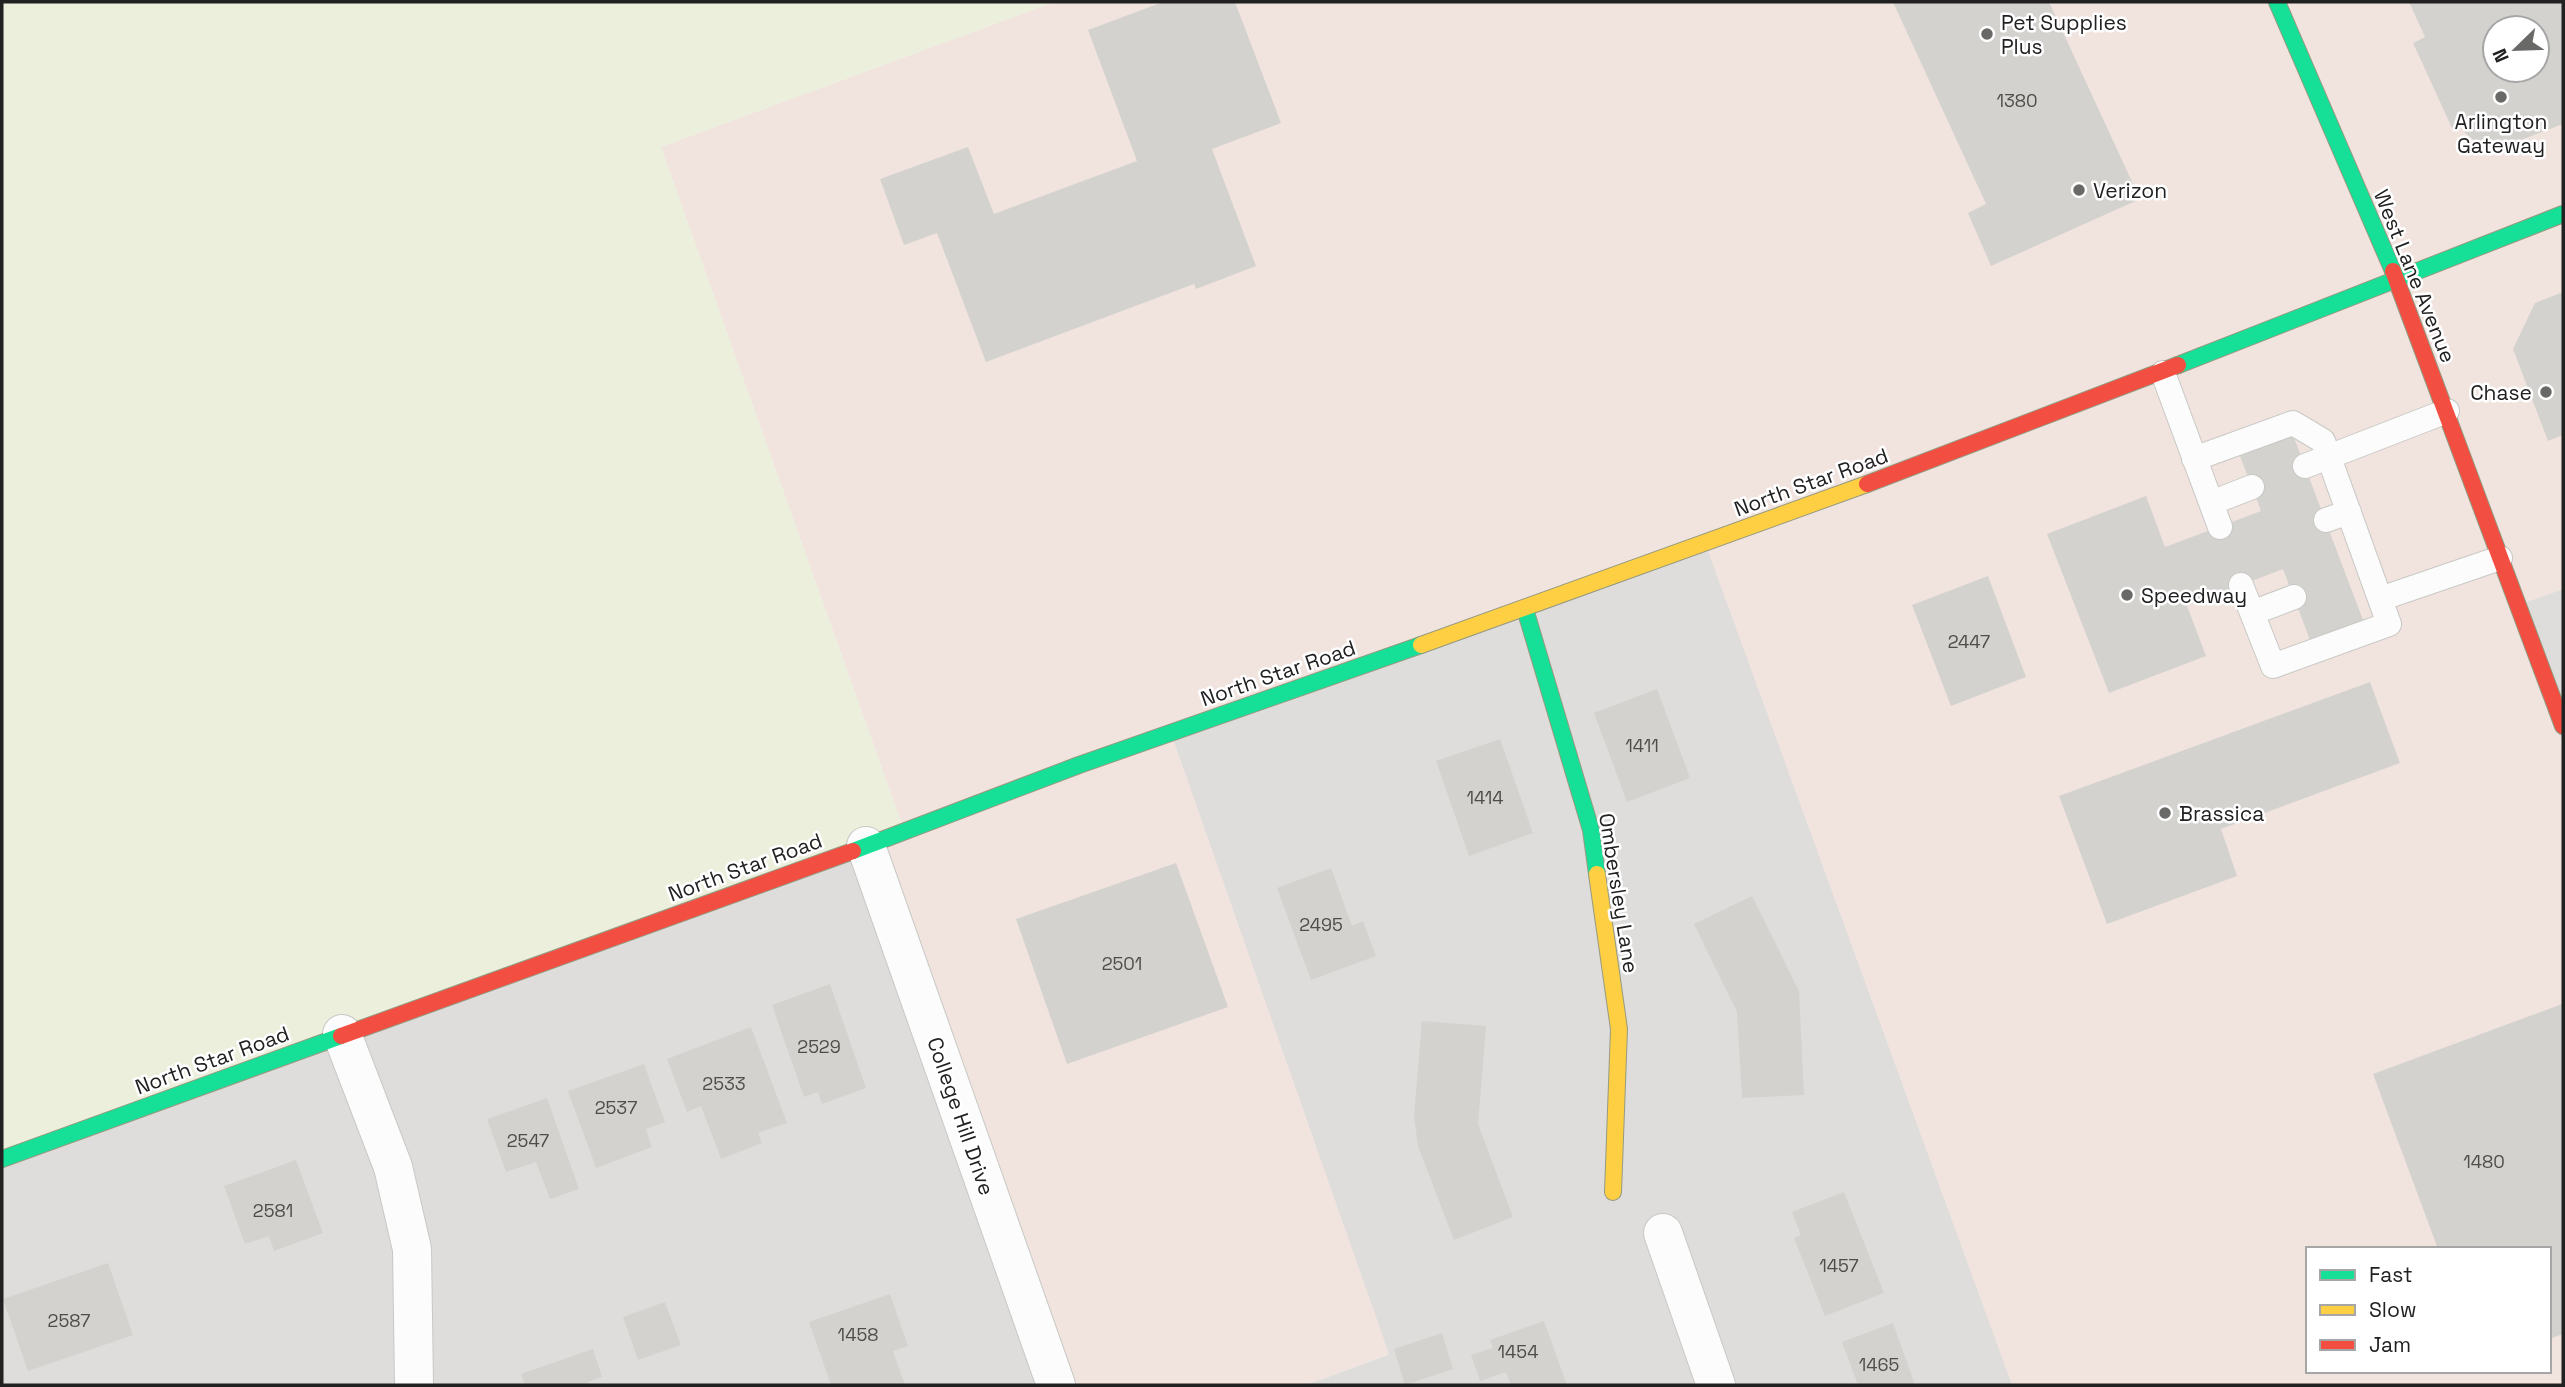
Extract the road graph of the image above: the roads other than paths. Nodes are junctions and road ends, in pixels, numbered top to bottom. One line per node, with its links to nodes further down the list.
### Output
1 (2277, 2): 3 (street, West Lane Avenue)
2 (2563, 214): 3 (street, North Star Road)
3 (2396, 278): 4 (street, North Star Road); 5 (street, West Lane Avenue)
4 (2163, 373): 7 (lane); 18 (street, North Star Road)
5 (2447, 411): 6 (lane); 14 (street, West Lane Avenue)
6 (2329, 456): 7 (lane); 8 (lane); 11 (lane)
7 (2194, 459): 10 (lane)
8 (2305, 466)
9 (2252, 487): 10 (lane)
10 (2211, 503): 13 (lane)
11 (2349, 512): 12 (lane); 17 (lane)
12 (2326, 520)
13 (2220, 527)
14 (2500, 558): 17 (lane); 20 (street, West Lane Avenue)
15 (2241, 585): 19 (lane)
16 (2294, 597): 19 (lane)
17 (2380, 599): 19 (lane)
18 (1525, 609): 21 (street, North Star Road); 24 (street, Ombersley Lane)
19 (2252, 613)
20 (2563, 726)
21 (866, 846): 22 (street, North Star Road); 27 (street, College Hill Drive)
22 (342, 1034): 23 (street, North Star Road); 26 (street)
23 (2, 1159)
24 (1613, 1192)
25 (1663, 1233): 28 (street)
26 (414, 1385)
27 (1056, 1385)
28 (1716, 1385)

